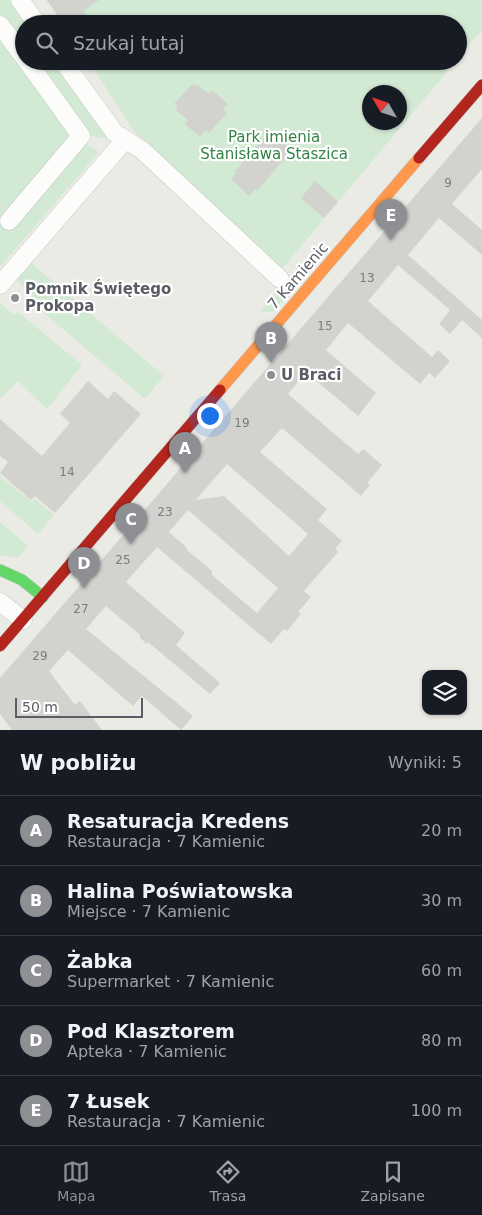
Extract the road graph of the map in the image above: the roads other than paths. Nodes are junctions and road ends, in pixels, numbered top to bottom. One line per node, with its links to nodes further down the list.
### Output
1 (20, 0): 2 (street)
2 (31, 15)
3 (0, 25): 4 (street)
4 (15, 45)
5 (33, 70): 9 (street)
6 (69, 70): 8 (street)
7 (482, 85): 13 (street, 7 Kamienic)
8 (125, 140): 10 (street); 11 (street)
9 (9, 221)
10 (280, 279)
11 (0, 285)
12 (0, 570): 13 (street)
13 (43, 597): 15 (street, 7 Kamienic)
14 (0, 602): 15 (street)
15 (23, 620): 16 (street, 7 Kamienic)
16 (0, 646)

